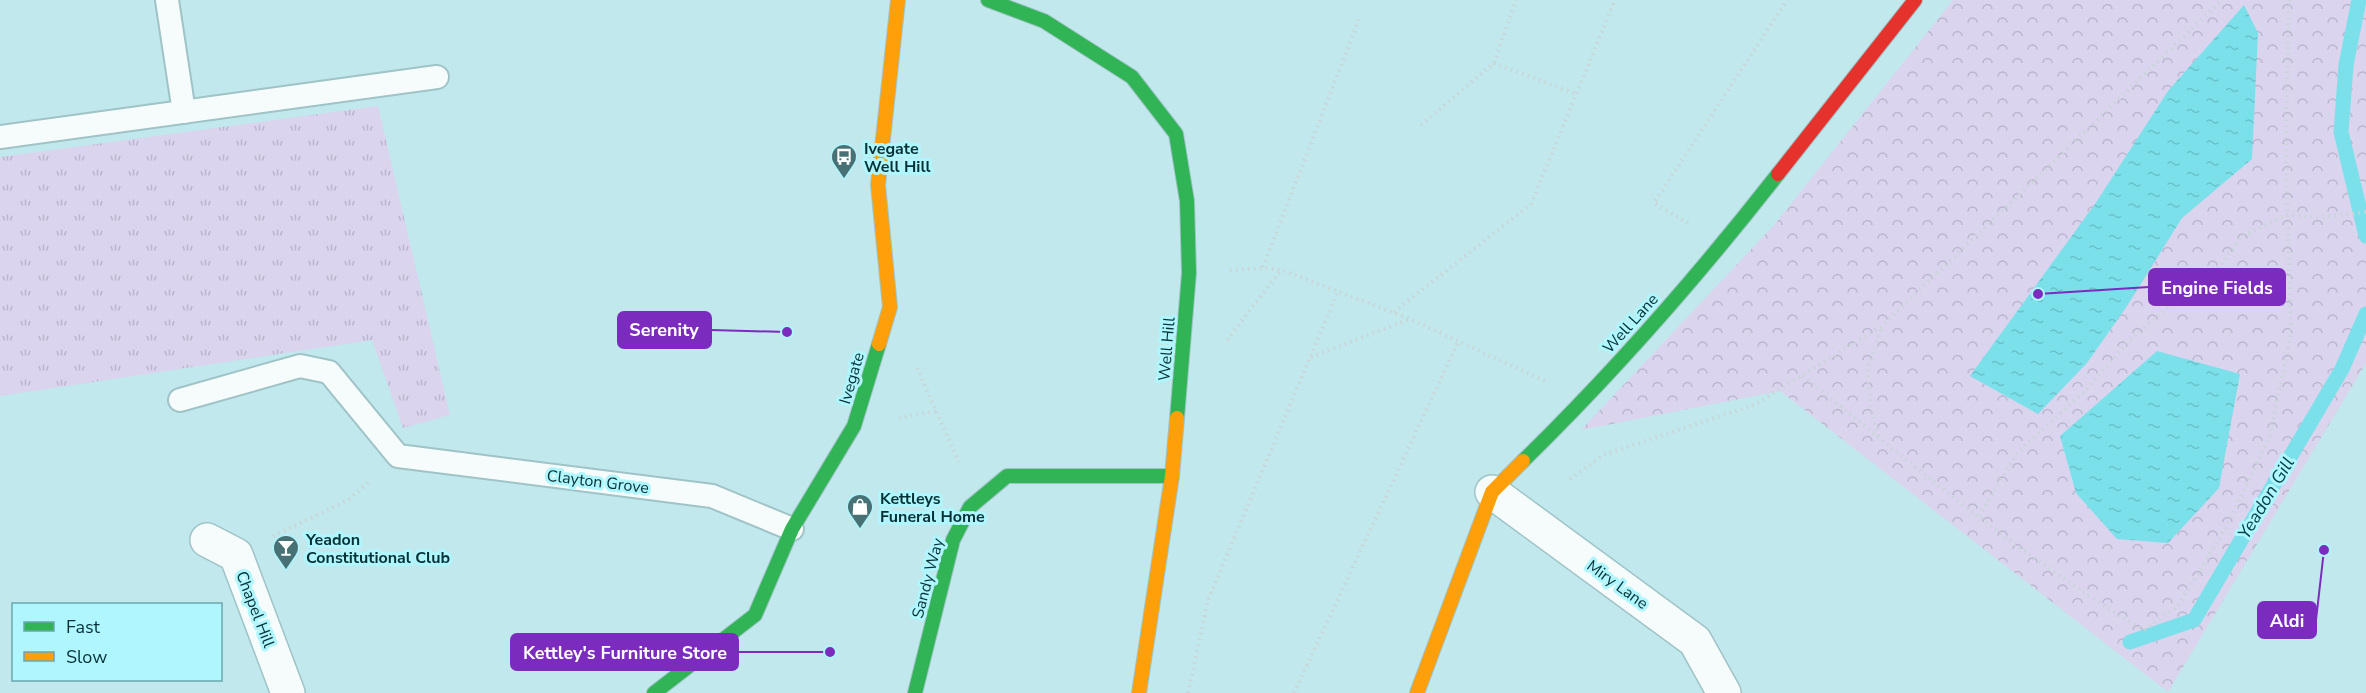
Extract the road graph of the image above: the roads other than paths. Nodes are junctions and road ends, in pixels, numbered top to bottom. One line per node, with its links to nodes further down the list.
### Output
1 (167, 0): 6 (lane)
2 (898, 0): 11 (street, Ivegate)
3 (988, 0): 9 (street, Well Hill)
4 (1915, 0): 10 (street, Well Lane)
5 (437, 77): 6 (lane)
6 (184, 112): 7 (lane)
7 (0, 137)
8 (180, 400): 11 (lane, Clayton Grove)
9 (1172, 476): 15 (street, Sandy Way); 16 (street, Well Hill)
10 (1492, 492): 17 (street, Well Lane); 18 (street, Miry Lane)
11 (792, 529): 14 (street, Ivegate)
12 (207, 540): 13 (street, Chapel Hill)
13 (288, 693)
14 (654, 693)
15 (915, 693)
16 (1139, 693)
17 (1417, 693)
18 (1724, 693)

